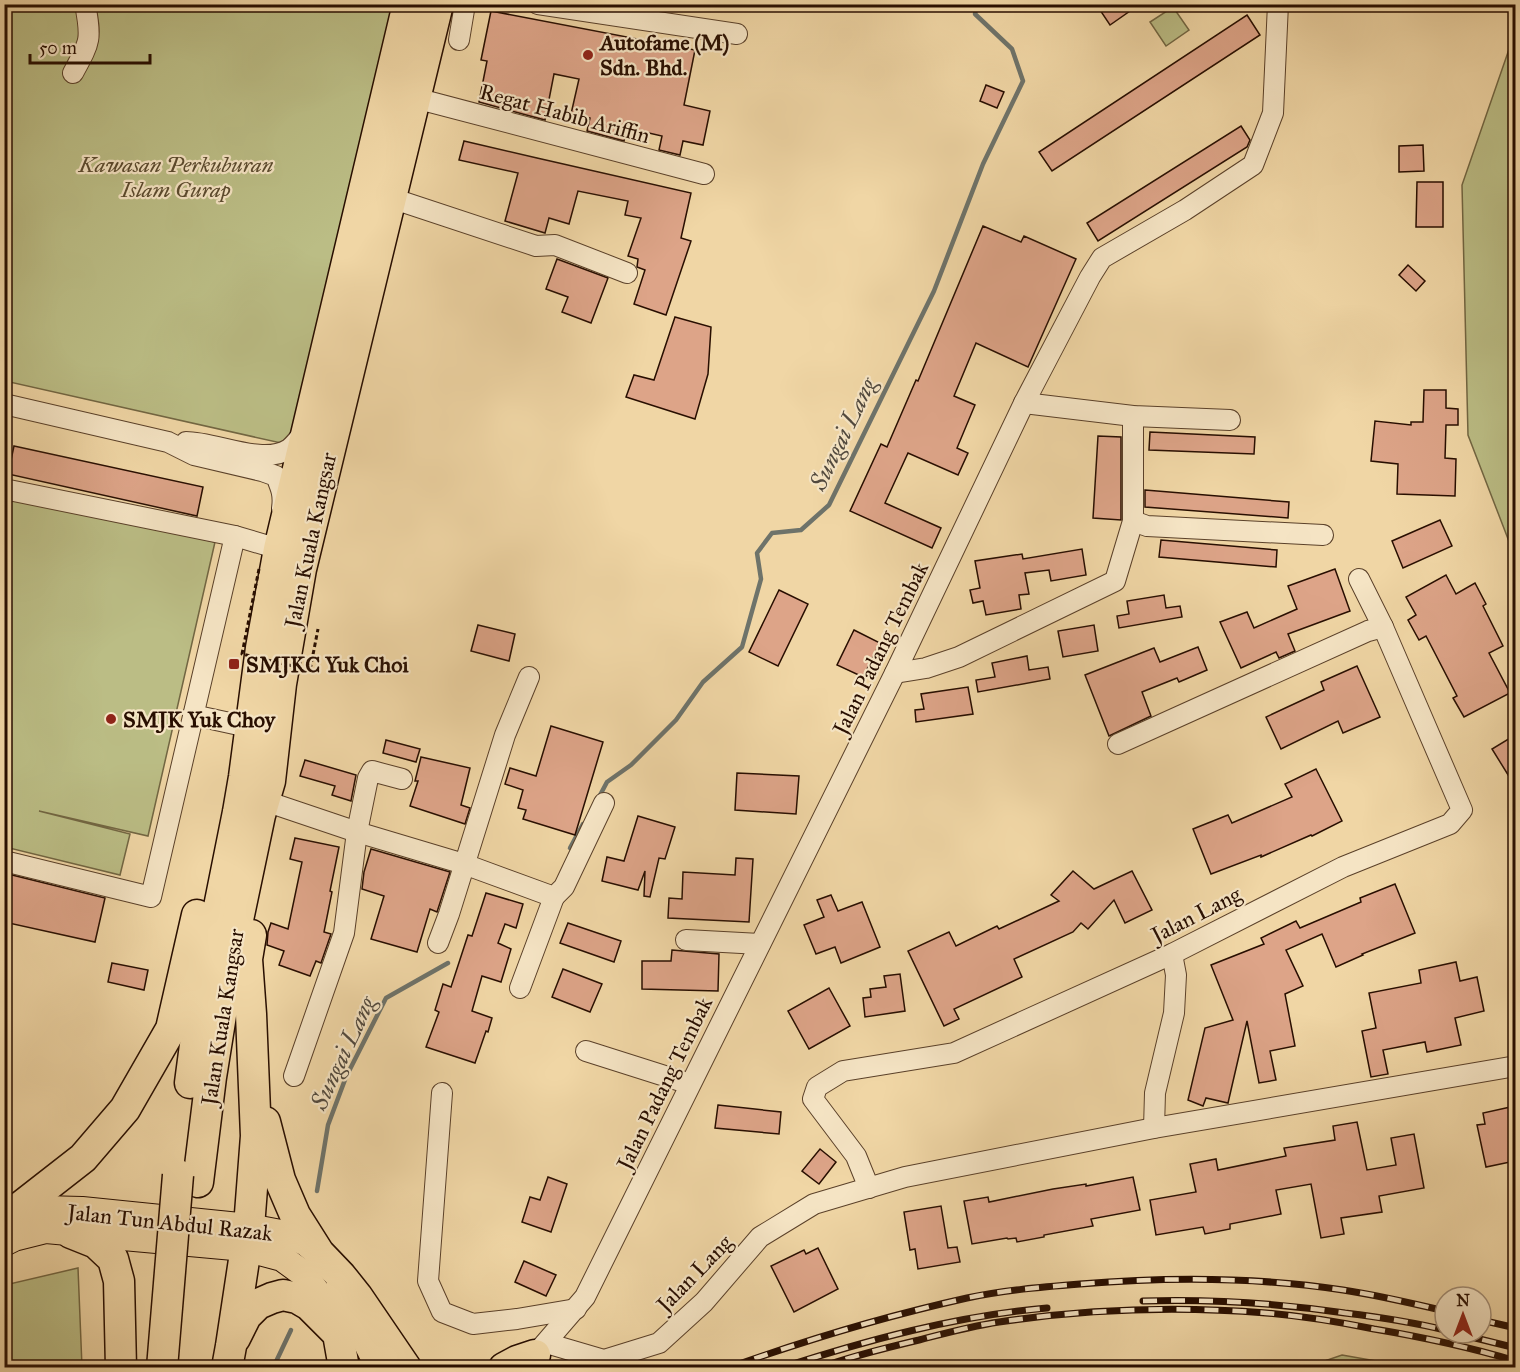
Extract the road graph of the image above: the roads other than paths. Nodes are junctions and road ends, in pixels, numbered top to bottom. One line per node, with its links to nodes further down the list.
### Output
1 (85, 4): 9 (street)
2 (408, 4): 18 (highway, Jalan Kuala Kangsar)
3 (438, 4): 10 (highway, Jalan Kuala Kangsar)
4 (465, 4): 8 (street)
5 (538, 4): 7 (street)
6 (1278, 4): 14 (street, Jalan Padang Tembak)
7 (737, 34)
8 (459, 40)
9 (73, 74)
10 (415, 98): 11 (street, Regat Habib Ariffin); 12 (highway, Jalan Kuala Kangsar)
11 (704, 174)
12 (391, 198): 13 (street); 34 (highway, Jalan Kuala Kangsar)
13 (627, 273)
14 (1024, 403): 16 (street); 28 (street, Jalan Padang Tembak)
15 (4, 404): 19 (street)
16 (1133, 416): 17 (street); 21 (street)
17 (1230, 420)
18 (309, 427): 19 (street); 24 (highway, Jalan Kuala Kangsar)
19 (168, 442): 24 (street)
20 (4, 489): 23 (street)
21 (1133, 521): 22 (street); 28 (street)
22 (1323, 535)
23 (235, 536): 24 (street); 30 (street)
24 (274, 549): 27 (highway, Jalan Kuala Kangsar)
25 (1359, 579): 26 (street, Jalan Lang)
26 (1383, 627): 32 (street); 43 (street, Jalan Lang)
27 (261, 648): 31 (highway); 63 (highway, Jalan Kuala Kangsar, bridge)
28 (895, 673): 42 (street, Jalan Padang Tembak)
29 (529, 677): 38 (street)
30 (193, 715): 31 (street); 37 (street)
31 (239, 725): 53 (highway)
32 (1118, 744)
33 (402, 779): 36 (street)
34 (272, 793): 36 (street); 47 (highway); 64 (highway, Jalan Kuala Kangsar)
35 (604, 803): 39 (street)
36 (357, 832): 38 (street); 48 (street)
37 (4, 861)
38 (464, 864): 39 (street); 41 (street)
39 (554, 897): 44 (street)
40 (686, 940): 42 (street)
41 (438, 943)
42 (760, 944): 49 (street, Jalan Padang Tembak)
43 (1172, 954): 51 (street); 52 (street, Jalan Lang)
44 (520, 988)
45 (586, 1051): 49 (street)
46 (1515, 1066): 51 (street, Jalan Lang)
47 (254, 1075): 55 (highway); 56 (highway)
48 (294, 1076)
49 (690, 1084): 57 (street, Jalan Padang Tembak)
50 (442, 1093): 57 (street)
51 (1154, 1128): 52 (street, Jalan Lang)
52 (869, 1188): 59 (street, Jalan Lang)
53 (6, 1225): 54 (main road); 55 (main road, Jalan Tun Abdul Razak)
54 (71, 1233): 55 (main road); 62 (highway)
55 (247, 1238): 56 (main road, Jalan Tun Abdul Razak); 58 (main road, Jalan Tun Abdul Razak); 60 (highway)
56 (319, 1254): 61 (main road, Jalan Tun Abdul Razak); 66 (highway)
57 (576, 1309): 59 (street, Jalan Padang Tembak)
58 (338, 1334): 60 (highway); 61 (main road, Jalan Tun Abdul Razak); 65 (highway)
59 (536, 1356): 67 (highway)
60 (229, 1357)
61 (370, 1365)
62 (121, 1368)
63 (162, 1368)
64 (182, 1368)
65 (344, 1368)
66 (406, 1368)
67 (504, 1368)

